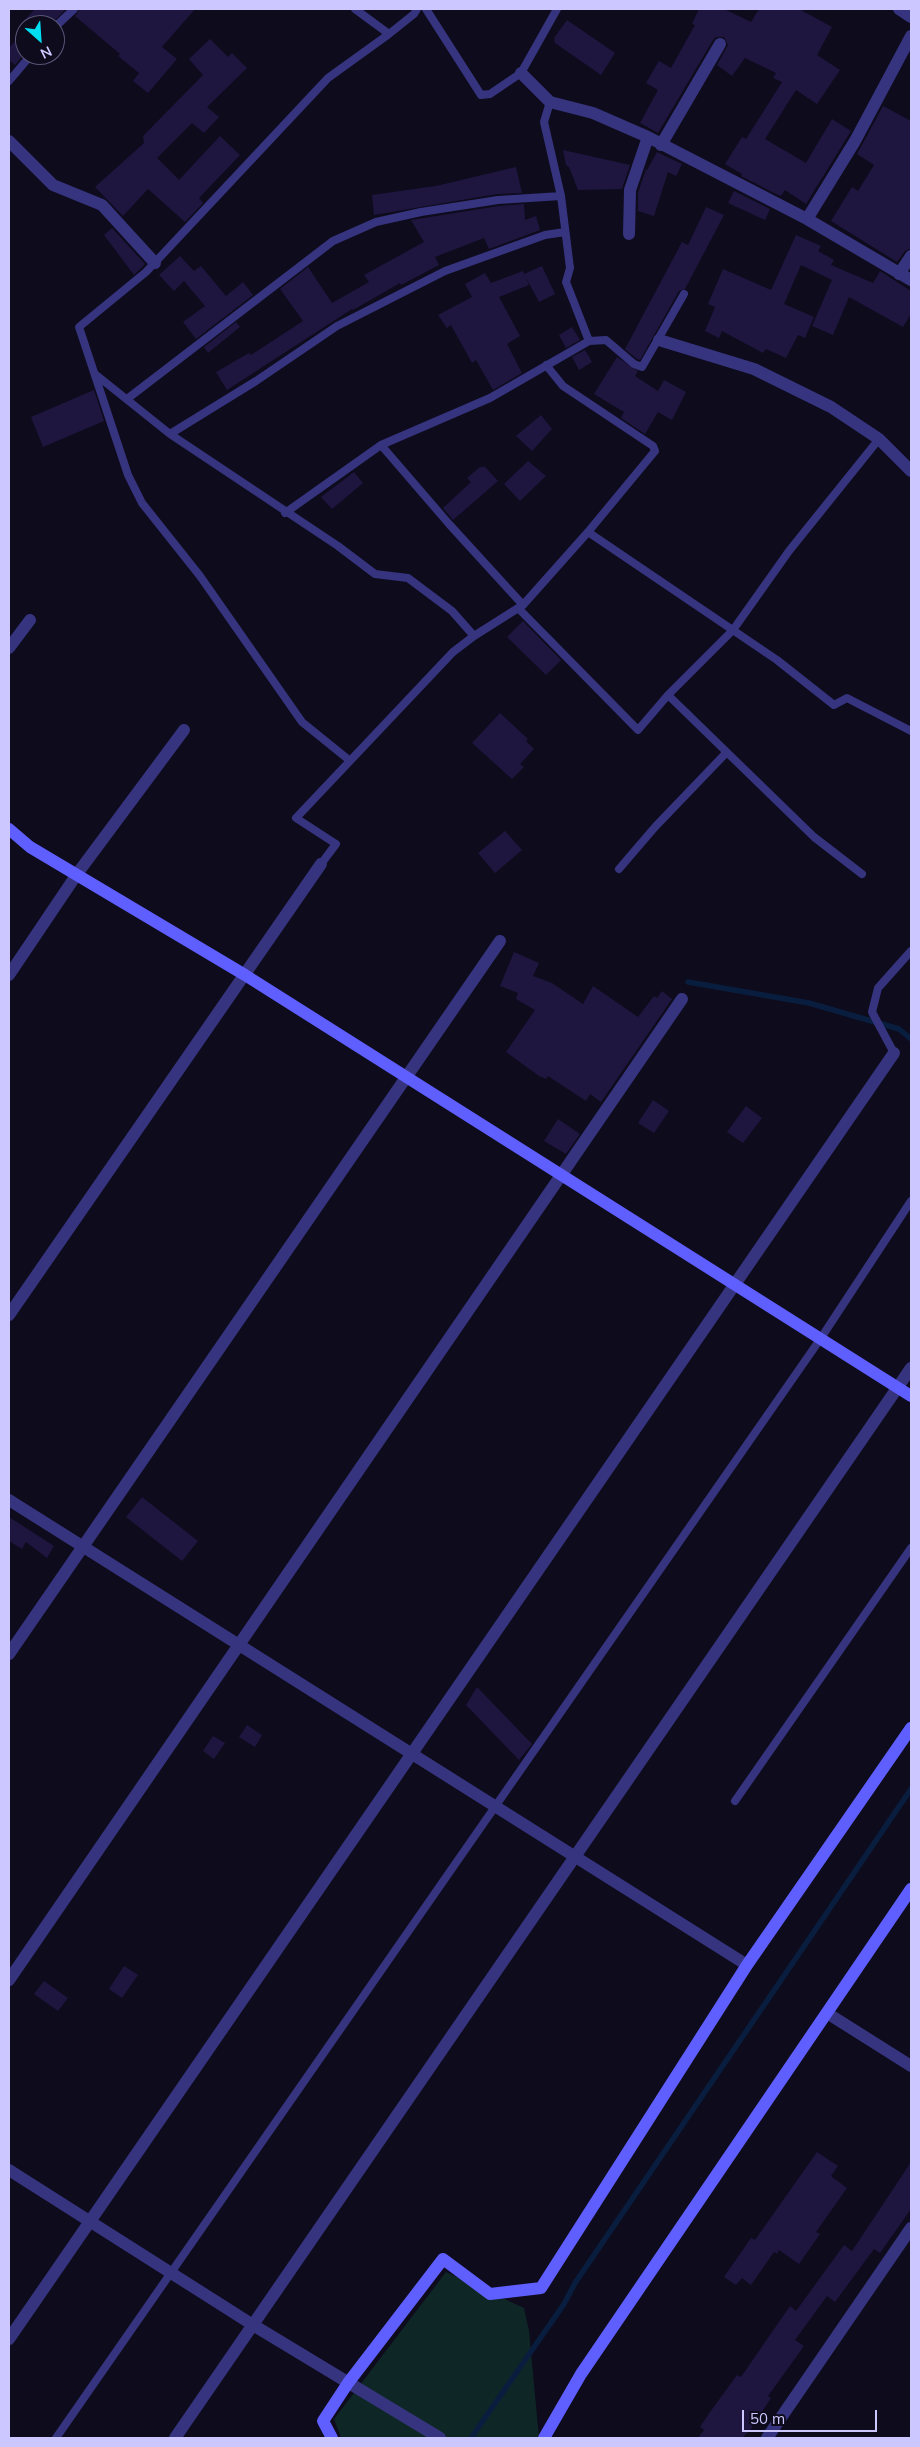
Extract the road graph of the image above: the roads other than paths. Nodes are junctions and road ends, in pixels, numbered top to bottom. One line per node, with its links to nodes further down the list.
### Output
1 (355, 9): 7 (lane)
2 (417, 9): 7 (lane)
3 (426, 9): 11 (lane)
4 (557, 9): 11 (lane)
5 (899, 9): 6 (street)
6 (911, 17)
7 (389, 34): 22 (lane)
8 (911, 36): 18 (street)
9 (720, 44): 16 (street)
10 (23, 65): 12 (lane)
11 (521, 72): 13 (street)
12 (9, 81)
13 (550, 102): 14 (street); 17 (lane)
14 (648, 137): 16 (street); 20 (street)
15 (9, 141): 22 (street)
16 (662, 145): 18 (street)
17 (561, 196): 19 (lane); 30 (lane)
18 (807, 220): 23 (street)
19 (565, 232): 27 (lane); 31 (lane)
20 (629, 234)
21 (911, 256): 23 (street)
22 (155, 263): 29 (lane)
23 (899, 274): 24 (street)
24 (911, 280)
25 (684, 294): 26 (lane)
26 (659, 340): 27 (lane); 32 (street)
27 (590, 341): 28 (lane)
28 (546, 365): 33 (lane); 36 (lane)
29 (94, 373): 30 (lane); 46 (lane)
30 (127, 399): 31 (lane)
31 (170, 434): 35 (lane)
32 (878, 439): 34 (street); 39 (lane)
33 (381, 445): 35 (lane); 37 (lane)
34 (911, 471)
35 (285, 513): 40 (lane)
36 (588, 532): 37 (lane); 39 (lane)
37 (521, 607): 40 (lane); 42 (lane)
38 (30, 620): 41 (street)
39 (733, 630): 42 (lane); 44 (lane)
40 (474, 636): 46 (lane)
41 (9, 648)
42 (668, 695): 45 (lane)
43 (184, 730): 50 (street)
44 (911, 730)
45 (726, 752): 49 (lane); 51 (lane)
46 (349, 760): 48 (lane)
47 (9, 829): 50 (street)
48 (321, 864): 55 (street)
49 (619, 869)
50 (77, 874): 54 (street); 55 (street)
51 (862, 874)
52 (500, 941): 58 (street)
53 (911, 952): 57 (lane)
54 (9, 974)
55 (245, 975): 58 (street); 62 (street)
56 (682, 999): 59 (street)
57 (894, 1053): 61 (street)
58 (406, 1077): 59 (street); 68 (street)
59 (562, 1175): 61 (street); 70 (street)
60 (911, 1202): 63 (lane)
61 (736, 1284): 63 (street); 73 (street)
62 (9, 1316)
63 (821, 1338): 65 (street); 75 (lane)
64 (911, 1368): 65 (street)
65 (898, 1388): 66 (street); 76 (street)
66 (911, 1396)
67 (9, 1500): 68 (street)
68 (83, 1546): 70 (street); 71 (street)
69 (911, 1548): 74 (lane)
70 (239, 1644): 73 (street); 79 (street)
71 (9, 1654)
72 (911, 1728): 78 (street)
73 (412, 1753): 75 (street); 83 (street)
74 (735, 1801)
75 (494, 1806): 76 (street); 85 (lane)
76 (575, 1857): 78 (street); 86 (street)
77 (911, 1889): 80 (street)
78 (748, 1965): 88 (street)
79 (9, 1980)
80 (827, 2013): 81 (street); 93 (street)
81 (911, 2066)
82 (9, 2170): 83 (street)
83 (90, 2221): 85 (street); 87 (street)
84 (911, 2228): 94 (street)
85 (171, 2272): 86 (street); 89 (lane)
86 (253, 2325): 88 (street); 90 (street)
87 (9, 2339)
88 (348, 2383): 91 (street); 92 (street)
89 (56, 2438)
90 (175, 2438)
91 (332, 2438)
92 (440, 2438)
93 (544, 2438)
94 (767, 2438)

